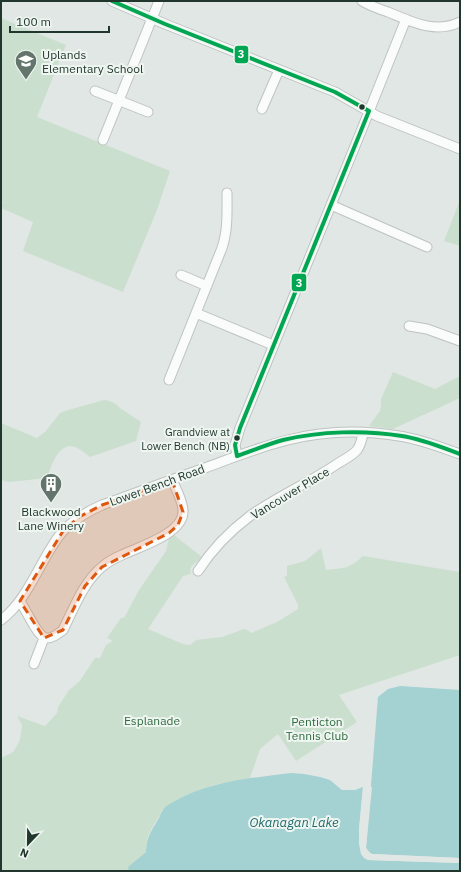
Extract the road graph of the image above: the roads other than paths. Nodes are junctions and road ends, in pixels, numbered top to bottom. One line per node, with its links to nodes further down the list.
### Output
1 (112, 1): 4 (street)
2 (159, 1): 4 (street)
3 (362, 1): 5 (street)
4 (152, 18): 7 (street); 9 (street)
5 (406, 19): 6 (street); 11 (street)
6 (460, 22)
7 (279, 70): 10 (street); 11 (street)
8 (95, 91): 9 (street)
9 (119, 100): 12 (street); 13 (street)
10 (262, 109)
11 (369, 111): 14 (street); 16 (street)
12 (148, 112)
13 (103, 140)
14 (460, 148)
15 (226, 193): 19 (street)
16 (331, 205): 17 (street); 23 (street)
17 (427, 247)
18 (181, 275): 19 (street)
19 (207, 286): 20 (street)
20 (196, 313): 23 (street); 24 (street)
21 (409, 326): 22 (street)
22 (460, 341)
23 (273, 345): 27 (street)
24 (168, 380)
25 (363, 433): 26 (street, Lower Bench Road); 27 (street, Lower Bench Road); 29 (street, Vancouver Place)
26 (460, 454)
27 (237, 456): 28 (street, Lower Bench Road)
28 (172, 480): 30 (street, Lower Bench Road); 32 (street)
29 (198, 571)
30 (20, 600): 31 (street, Lower Bench Road); 32 (street)
31 (1, 620)
32 (44, 638): 33 (street)
33 (34, 664)

